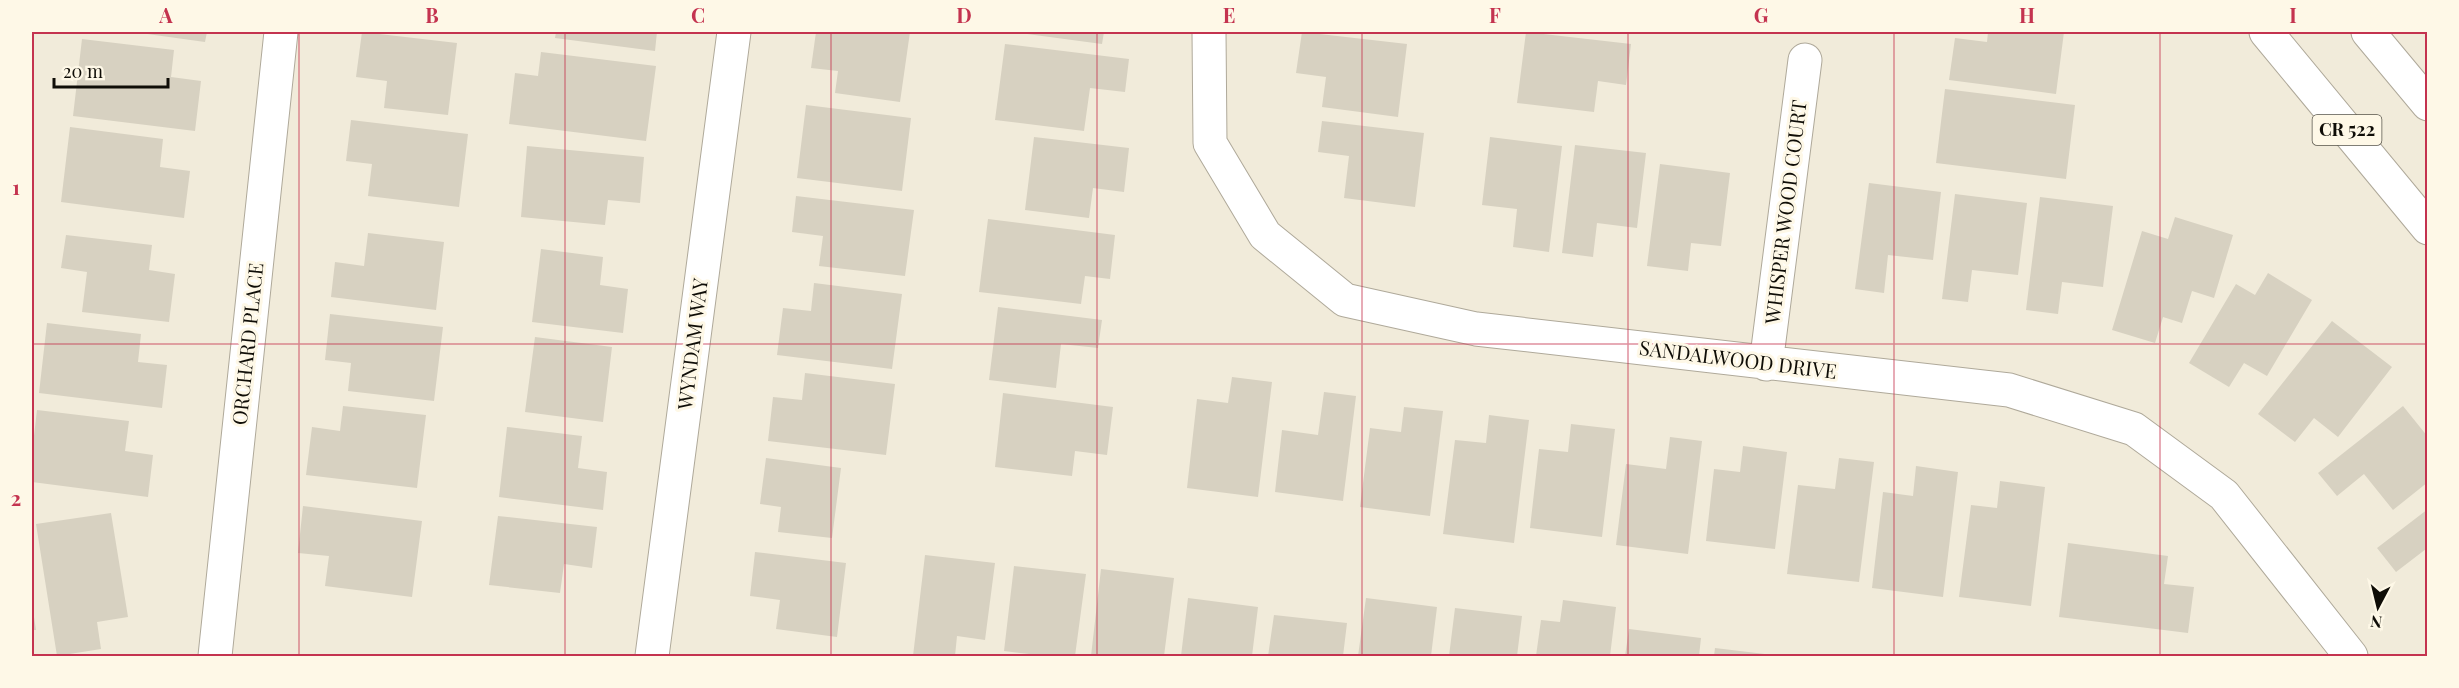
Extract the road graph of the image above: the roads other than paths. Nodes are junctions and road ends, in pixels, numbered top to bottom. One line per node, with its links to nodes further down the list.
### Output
1 (281, 32): 10 (street, ORCHARD PLACE)
2 (734, 32): 11 (street, WYNDAM WAY)
3 (1209, 32): 9 (street, SANDALWOOD DRIVE)
4 (2266, 32): 8 (street, CR 522)
5 (2368, 32): 7 (street)
6 (1805, 60): 9 (street, WHISPER WOOD COURT)
7 (2427, 104)
8 (2427, 228)
9 (1766, 364): 12 (street, SANDALWOOD DRIVE)
10 (215, 657)
11 (652, 657)
12 (2351, 657)

